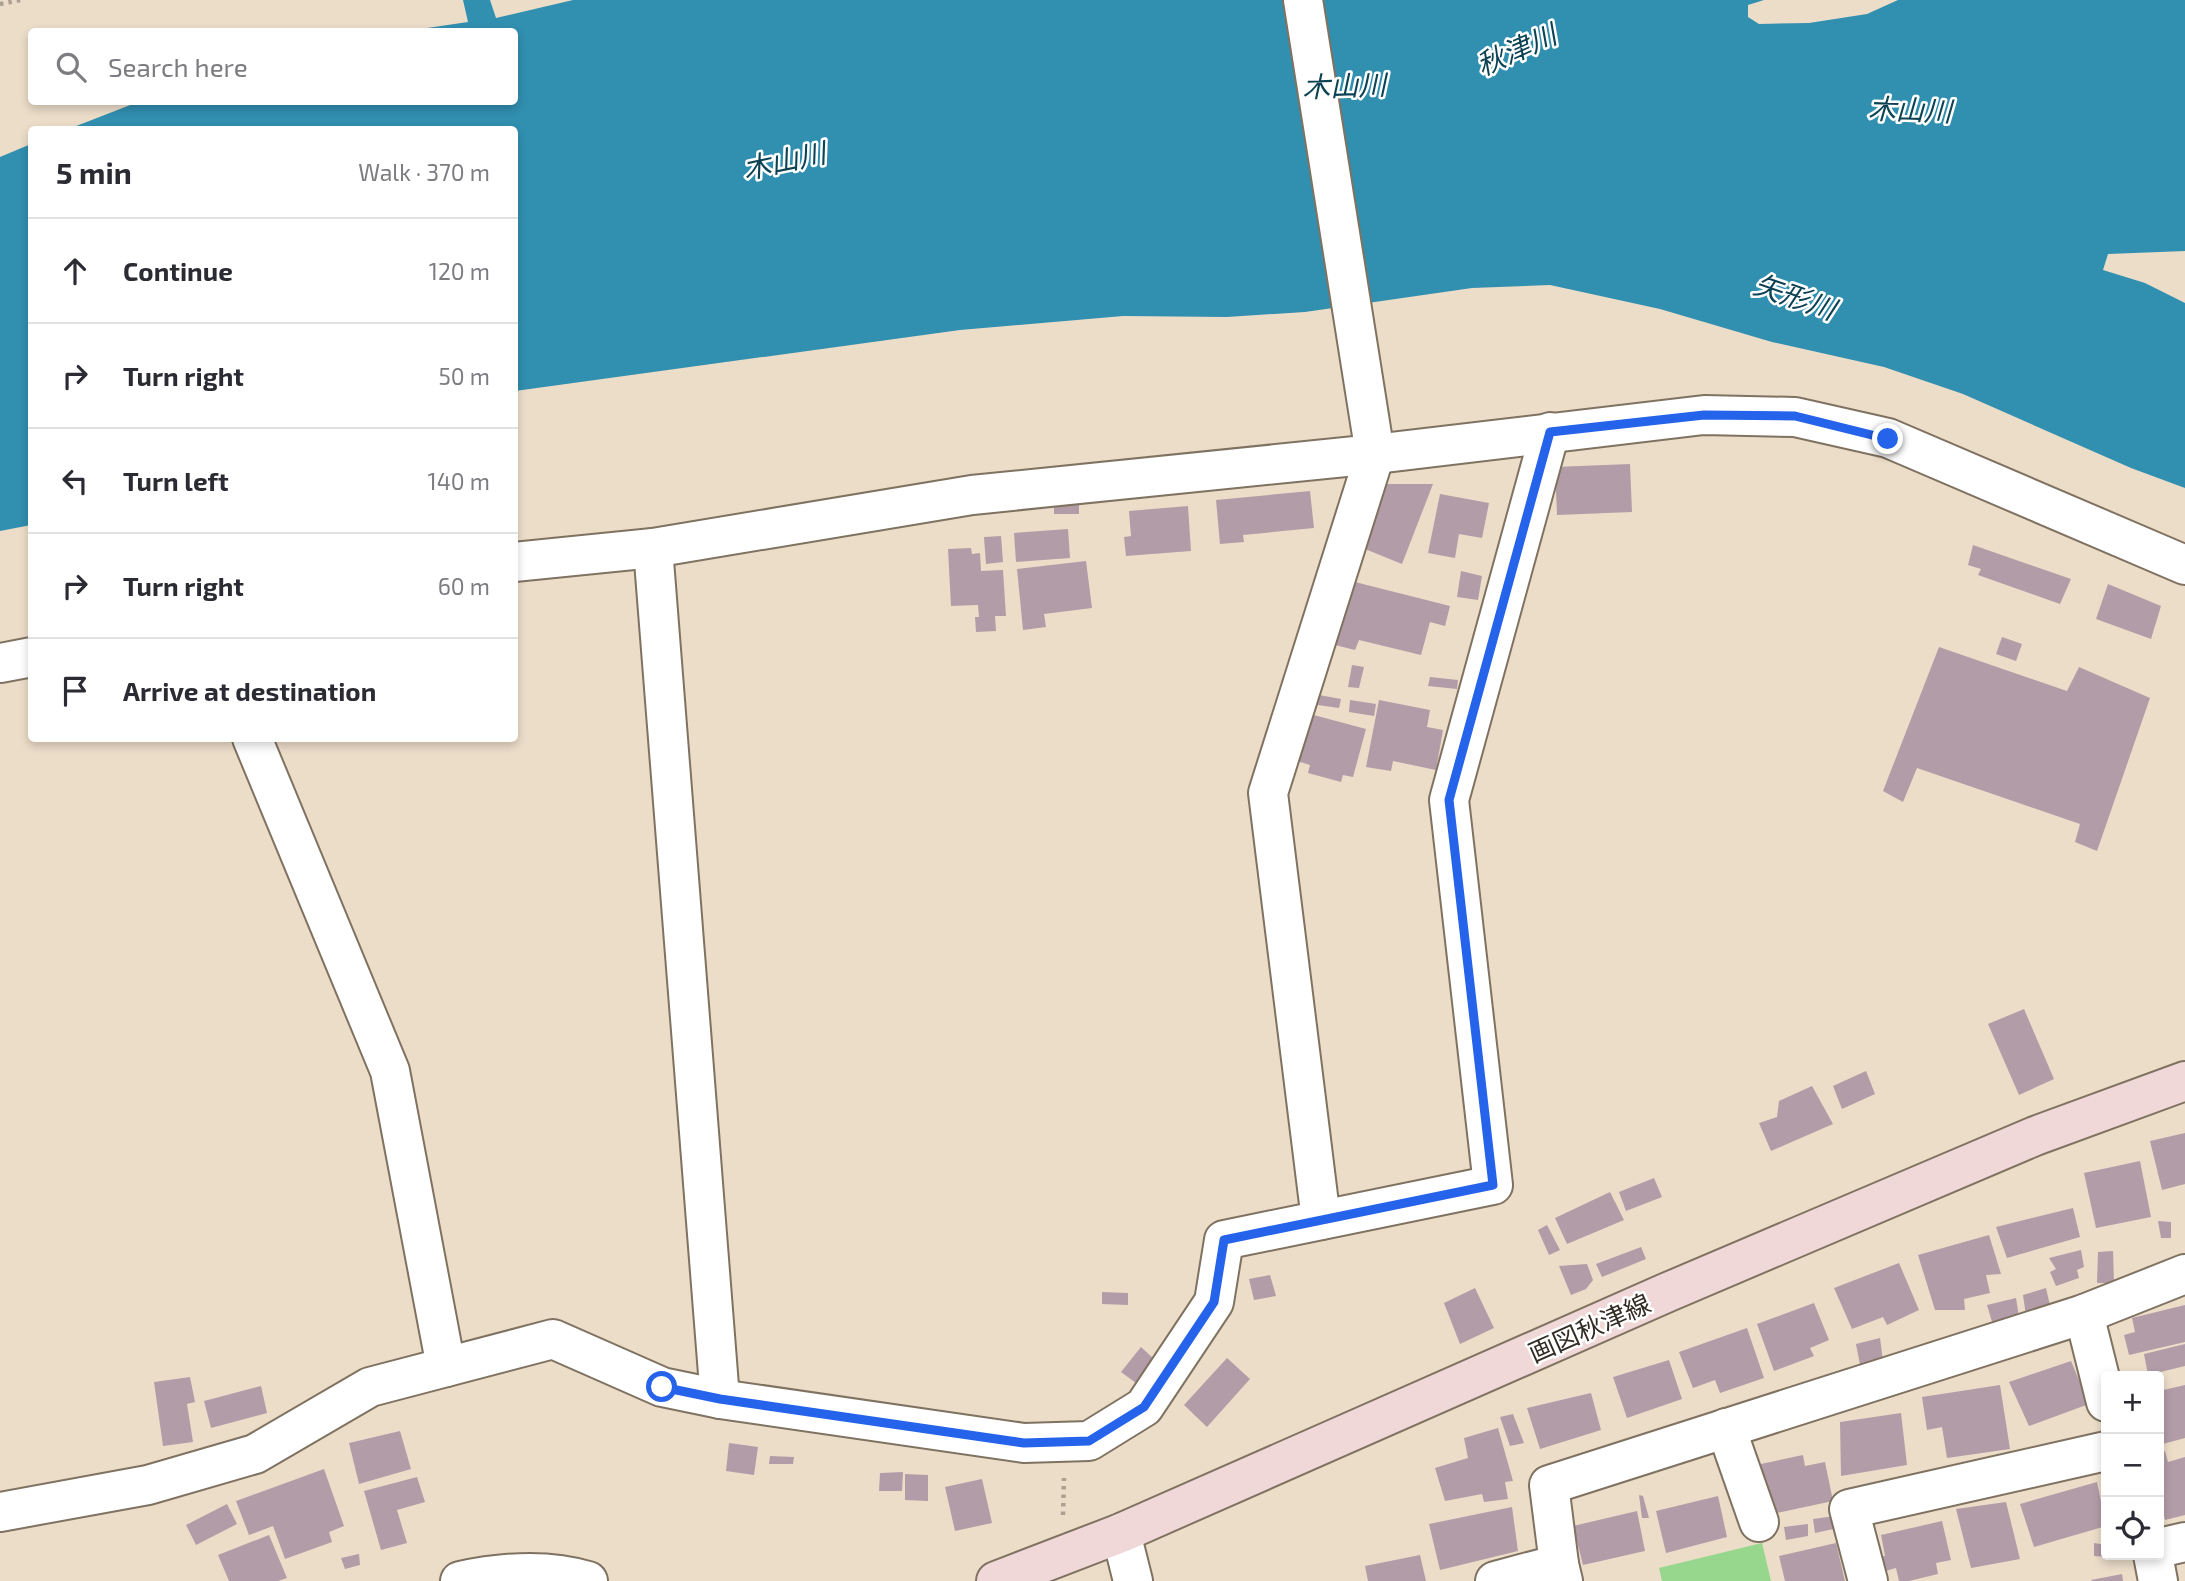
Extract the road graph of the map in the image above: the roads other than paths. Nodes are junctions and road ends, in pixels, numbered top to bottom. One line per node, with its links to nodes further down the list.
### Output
1 (1303, 0): 3 (street)
2 (1550, 432): 3 (street); 6 (street); 11 (street)
3 (1375, 454): 4 (street); 11 (street)
4 (653, 548): 5 (street); 16 (street)
5 (518, 562)
6 (2185, 565)
7 (28, 658): 8 (street)
8 (0, 663)
9 (253, 742): 14 (street)
10 (2185, 1081): 21 (main road, 画図秋津線)
11 (1321, 1220): 16 (street)
12 (2185, 1274): 13 (street)
13 (2084, 1314): 15 (street); 17 (street)
14 (446, 1367): 16 (street); 19 (street)
15 (2101, 1382)
16 (720, 1399)
17 (1726, 1428): 20 (street); 25 (street)
18 (2101, 1452): 31 (street)
19 (0, 1512)
20 (1759, 1522)
21 (1121, 1533): 28 (main road, 画図秋津線); 29 (street)
22 (2185, 1542): 23 (street)
23 (2164, 1547)
24 (2154, 1560): 32 (street)
25 (1561, 1573): 30 (street)
26 (460, 1581): 27 (street)
27 (588, 1581)
28 (996, 1581)
29 (1133, 1581)
30 (1495, 1581)
31 (1868, 1581)
32 (2158, 1581)

